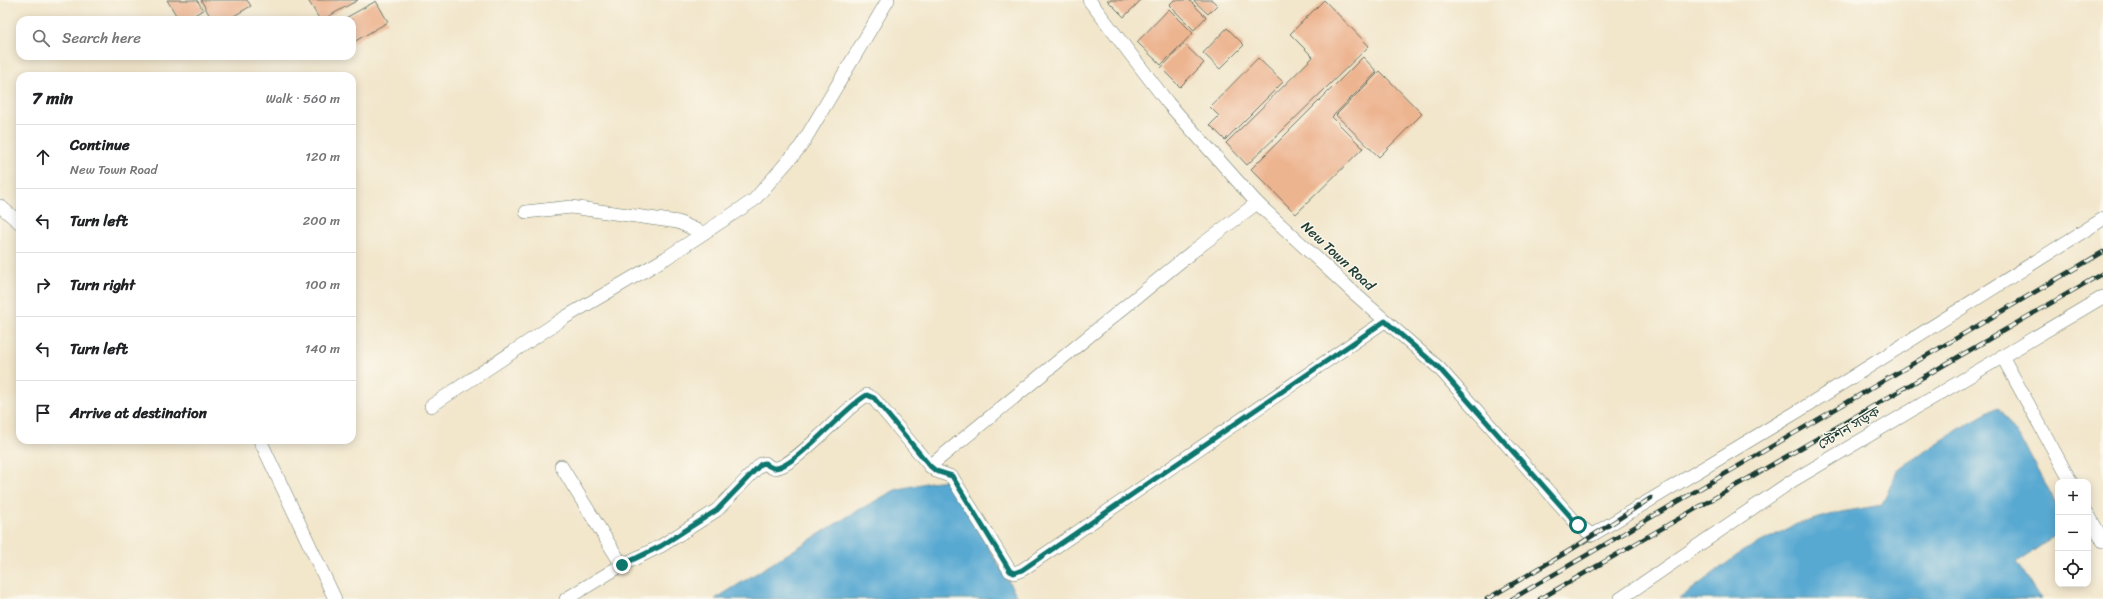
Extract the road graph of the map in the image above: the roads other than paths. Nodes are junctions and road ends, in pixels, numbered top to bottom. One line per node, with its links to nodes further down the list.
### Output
1 (888, 0): 8 (street)
2 (1089, 0): 3 (street, New Town Road)
3 (1257, 203): 10 (street, New Town Road); 15 (street)
4 (0, 206): 6 (street)
5 (526, 212): 8 (street)
6 (16, 220)
7 (2103, 220): 10 (street, New Town Road)
8 (703, 233): 12 (street)
9 (2103, 297): 11 (street, স্টেশন সড়ক)
10 (1385, 321): 15 (street)
11 (2002, 356): 16 (street); 22 (street, স্টেশন সড়ক)
12 (431, 406)
13 (262, 444): 20 (street)
14 (561, 466): 19 (street)
15 (930, 466): 19 (street)
16 (2069, 479)
17 (2089, 515): 18 (street)
18 (2103, 541)
19 (622, 565): 21 (street)
20 (335, 599)
21 (566, 599)
22 (1620, 599)

